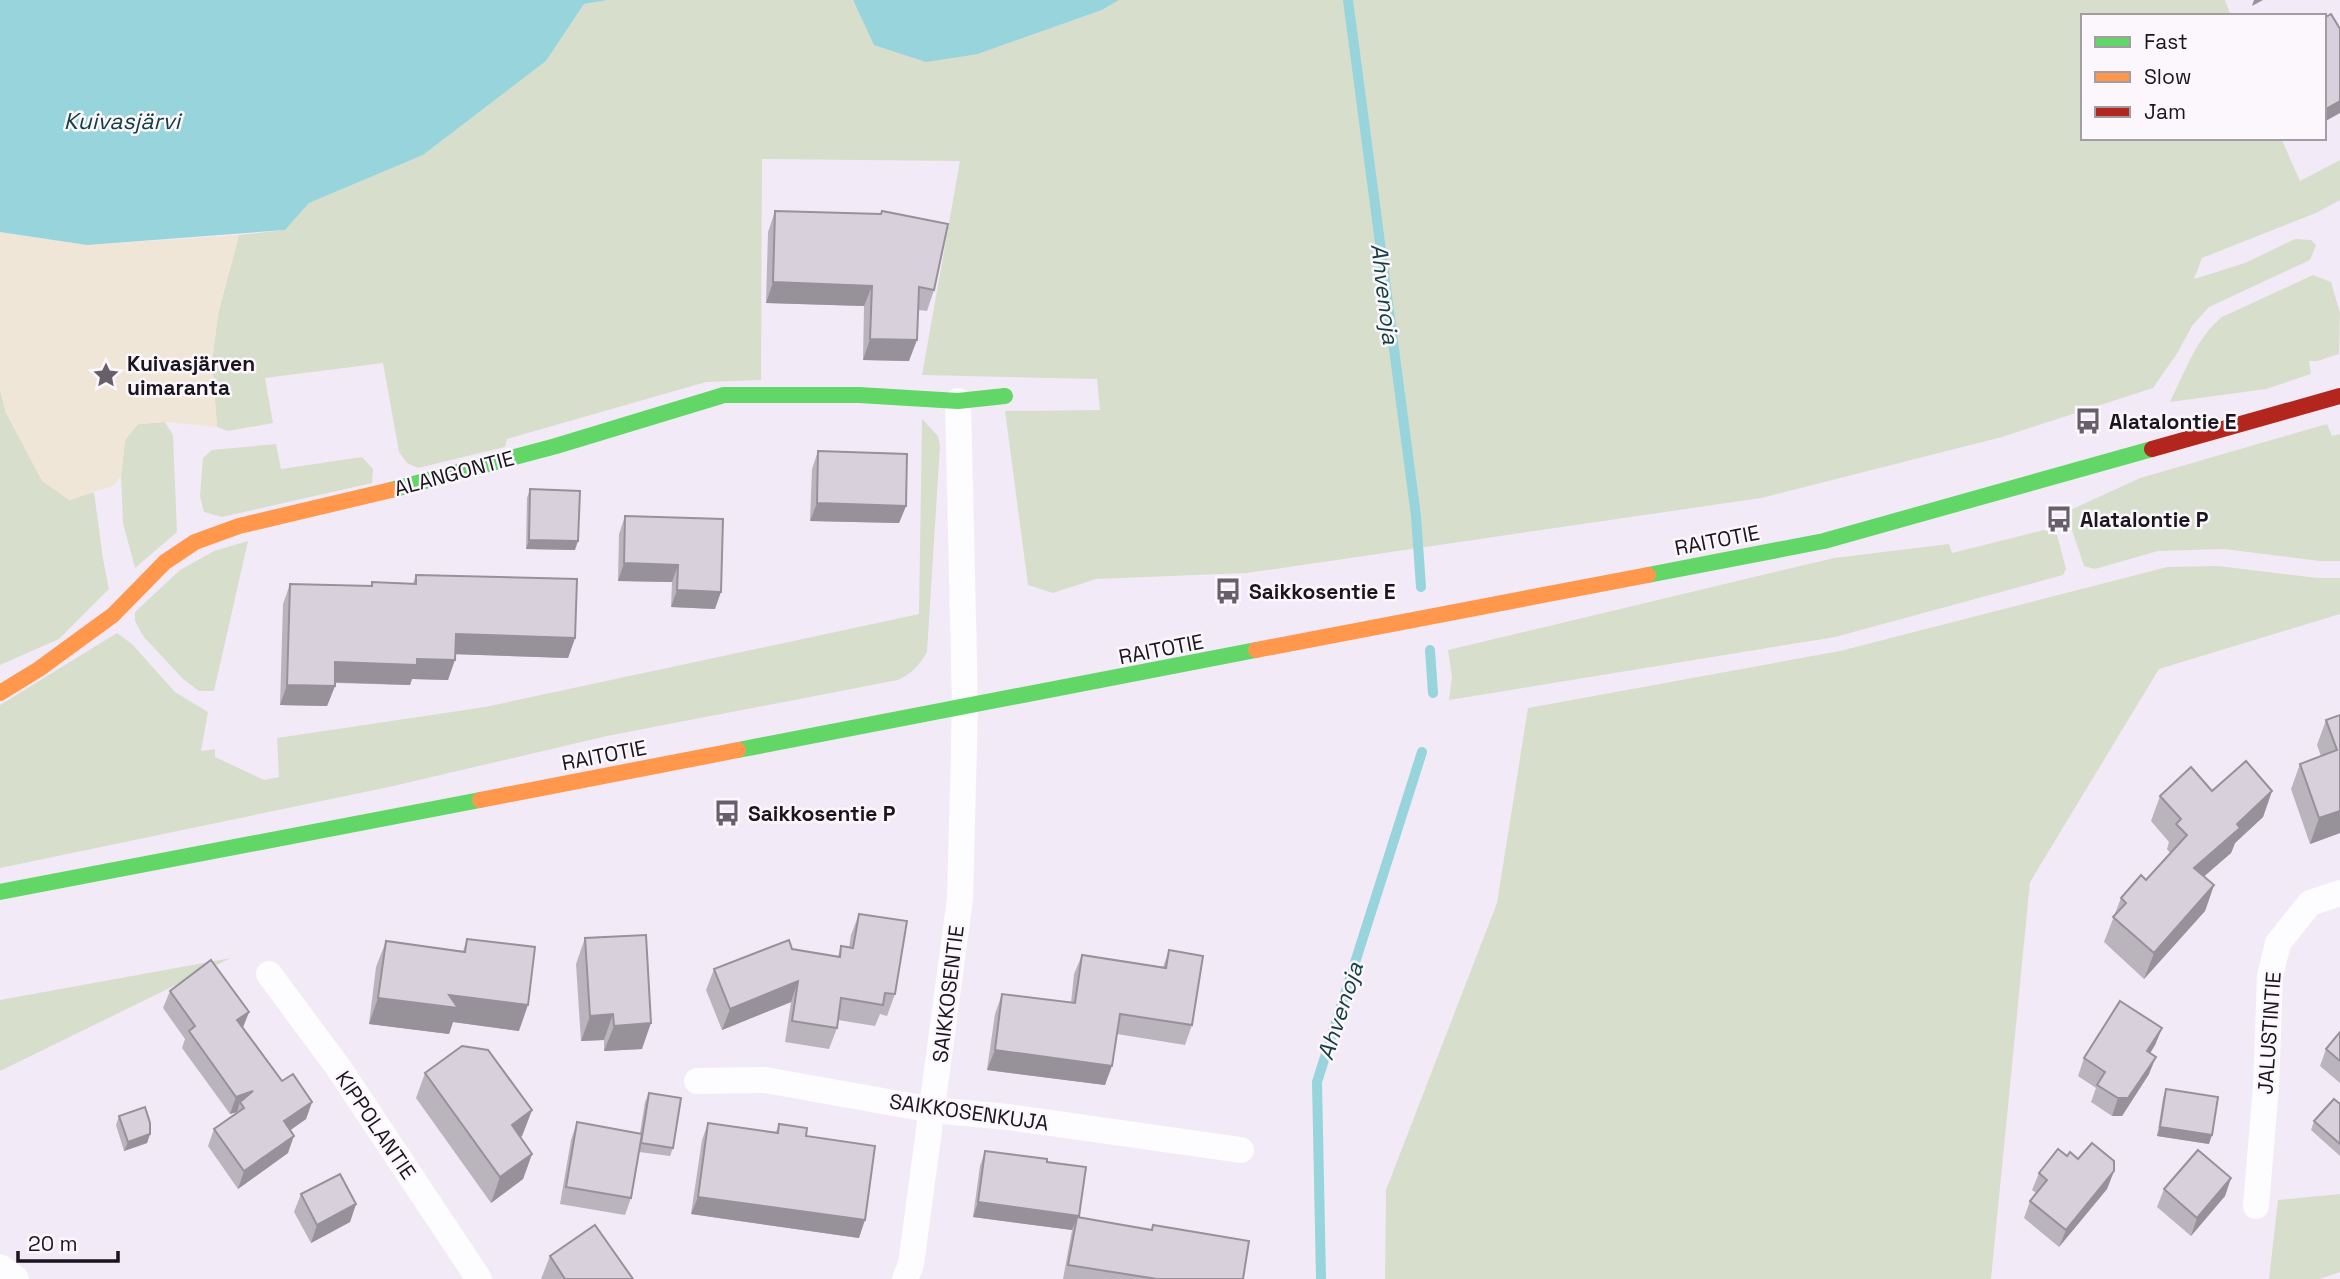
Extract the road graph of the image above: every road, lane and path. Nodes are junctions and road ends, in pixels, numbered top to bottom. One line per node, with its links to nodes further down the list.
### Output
1 (2340, 390): 4 (main road, RAITOTIE)
2 (1005, 396): 5 (main road, ALANGONTIE)
3 (2340, 396): 4 (main road, RAITOTIE)
4 (2319, 400): 7 (main road, RAITOTIE)
5 (958, 401): 6 (main road, ALANGONTIE); 7 (street)
6 (0, 693)
7 (965, 707): 8 (main road, RAITOTIE); 12 (street, SAIKKOSENTIE)
8 (0, 892)
9 (2340, 893): 14 (street, JALUSTINTIE)
10 (268, 974): 17 (street, KIPPOLANTIE)
11 (697, 1081): 12 (street, SAIKKOSENKUJA)
12 (933, 1110): 13 (street, SAIKKOSENKUJA); 18 (street, SAIKKOSENTIE)
13 (1241, 1150)
14 (2256, 1206)
15 (0, 1266): 16 (street)
16 (16, 1279)
17 (479, 1279)
18 (905, 1279)

